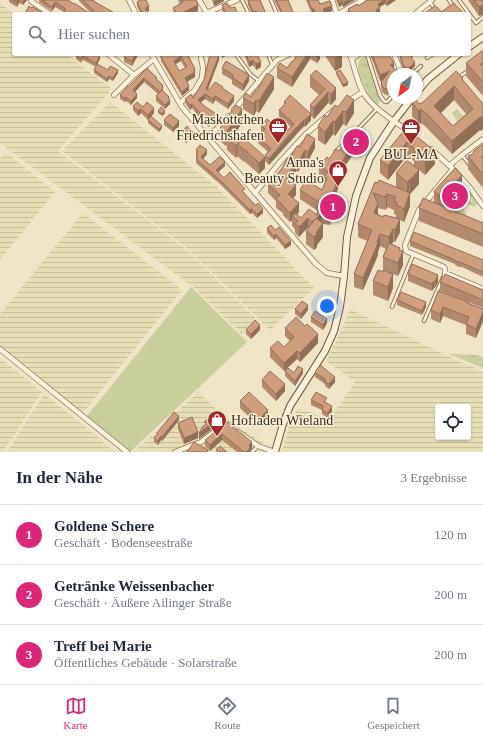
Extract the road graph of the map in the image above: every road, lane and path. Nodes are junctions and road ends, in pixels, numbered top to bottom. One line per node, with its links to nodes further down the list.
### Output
1 (32, 0): 13 (street)
2 (198, 0): 15 (street)
3 (237, 0): 16 (street)
4 (242, 0): 17 (lane)
5 (271, 0): 18 (lane)
6 (332, 0): 19 (street)
7 (363, 0): 20 (street)
8 (449, 0): 12 (lane)
9 (459, 0): 23 (lane)
10 (131, 1): 14 (street)
11 (431, 1): 21 (street); 22 (lane)
12 (456, 9)
13 (47, 12)
14 (135, 12)
15 (204, 12)
16 (216, 12)
17 (248, 12)
18 (275, 12)
19 (337, 12)
20 (342, 12)
21 (417, 12)
22 (437, 12)
23 (468, 12)
24 (471, 16): 25 (lane)
25 (483, 17)
26 (483, 37): 27 (main road)
27 (471, 46)
28 (110, 56): 46 (street)
29 (153, 56): 40 (street)
30 (237, 56): 47 (lane)
31 (269, 56): 41 (lane)
32 (285, 56): 41 (street)
33 (351, 56): 50 (street)
34 (368, 56): 52 (lane)
35 (395, 56): 43 (street)
36 (430, 56): 39 (lane)
37 (457, 56): 49 (main road)
38 (201, 58): 53 (street)
39 (427, 58)
40 (154, 59): 46 (street); 53 (street)
41 (273, 66): 47 (street)
42 (421, 66): 44 (lane)
43 (400, 68)
44 (419, 68)
45 (472, 68): 48 (lane)
46 (134, 75): 51 (street)
47 (259, 81): 60 (street)
48 (463, 82)
49 (423, 85)
50 (363, 92): 55 (street); 57 (street)
51 (114, 95)
52 (387, 102)
53 (180, 103): 60 (street)
54 (407, 104): 58 (main road)
55 (342, 105)
56 (337, 108): 72 (street)
57 (378, 108): 58 (street); 59 (lane)
58 (394, 121): 61 (street); 76 (main road)
59 (352, 135)
60 (207, 136): 72 (street)
61 (415, 136)
62 (483, 138): 66 (street)
63 (347, 141): 65 (lane)
64 (426, 144): 67 (street)
65 (336, 152)
66 (462, 155): 67 (street); 68 (lane)
67 (450, 165): 69 (street)
68 (471, 165)
69 (454, 169): 70 (street); 73 (street)
70 (440, 185): 71 (lane); 74 (street)
71 (442, 191)
72 (255, 193): 76 (street)
73 (483, 206)
74 (414, 255): 75 (street); 78 (lane)
75 (444, 273): 77 (street); 79 (lane)
76 (344, 276): 87 (main road)
77 (483, 289)
78 (392, 307)
79 (424, 321)
80 (0, 350): 84 (street)
81 (197, 443): 82 (street); 83 (lane); 85 (street)
82 (258, 446): 86 (lane); 87 (street)
83 (202, 448)
84 (127, 452)
85 (174, 452)
86 (252, 452)
87 (275, 452)

